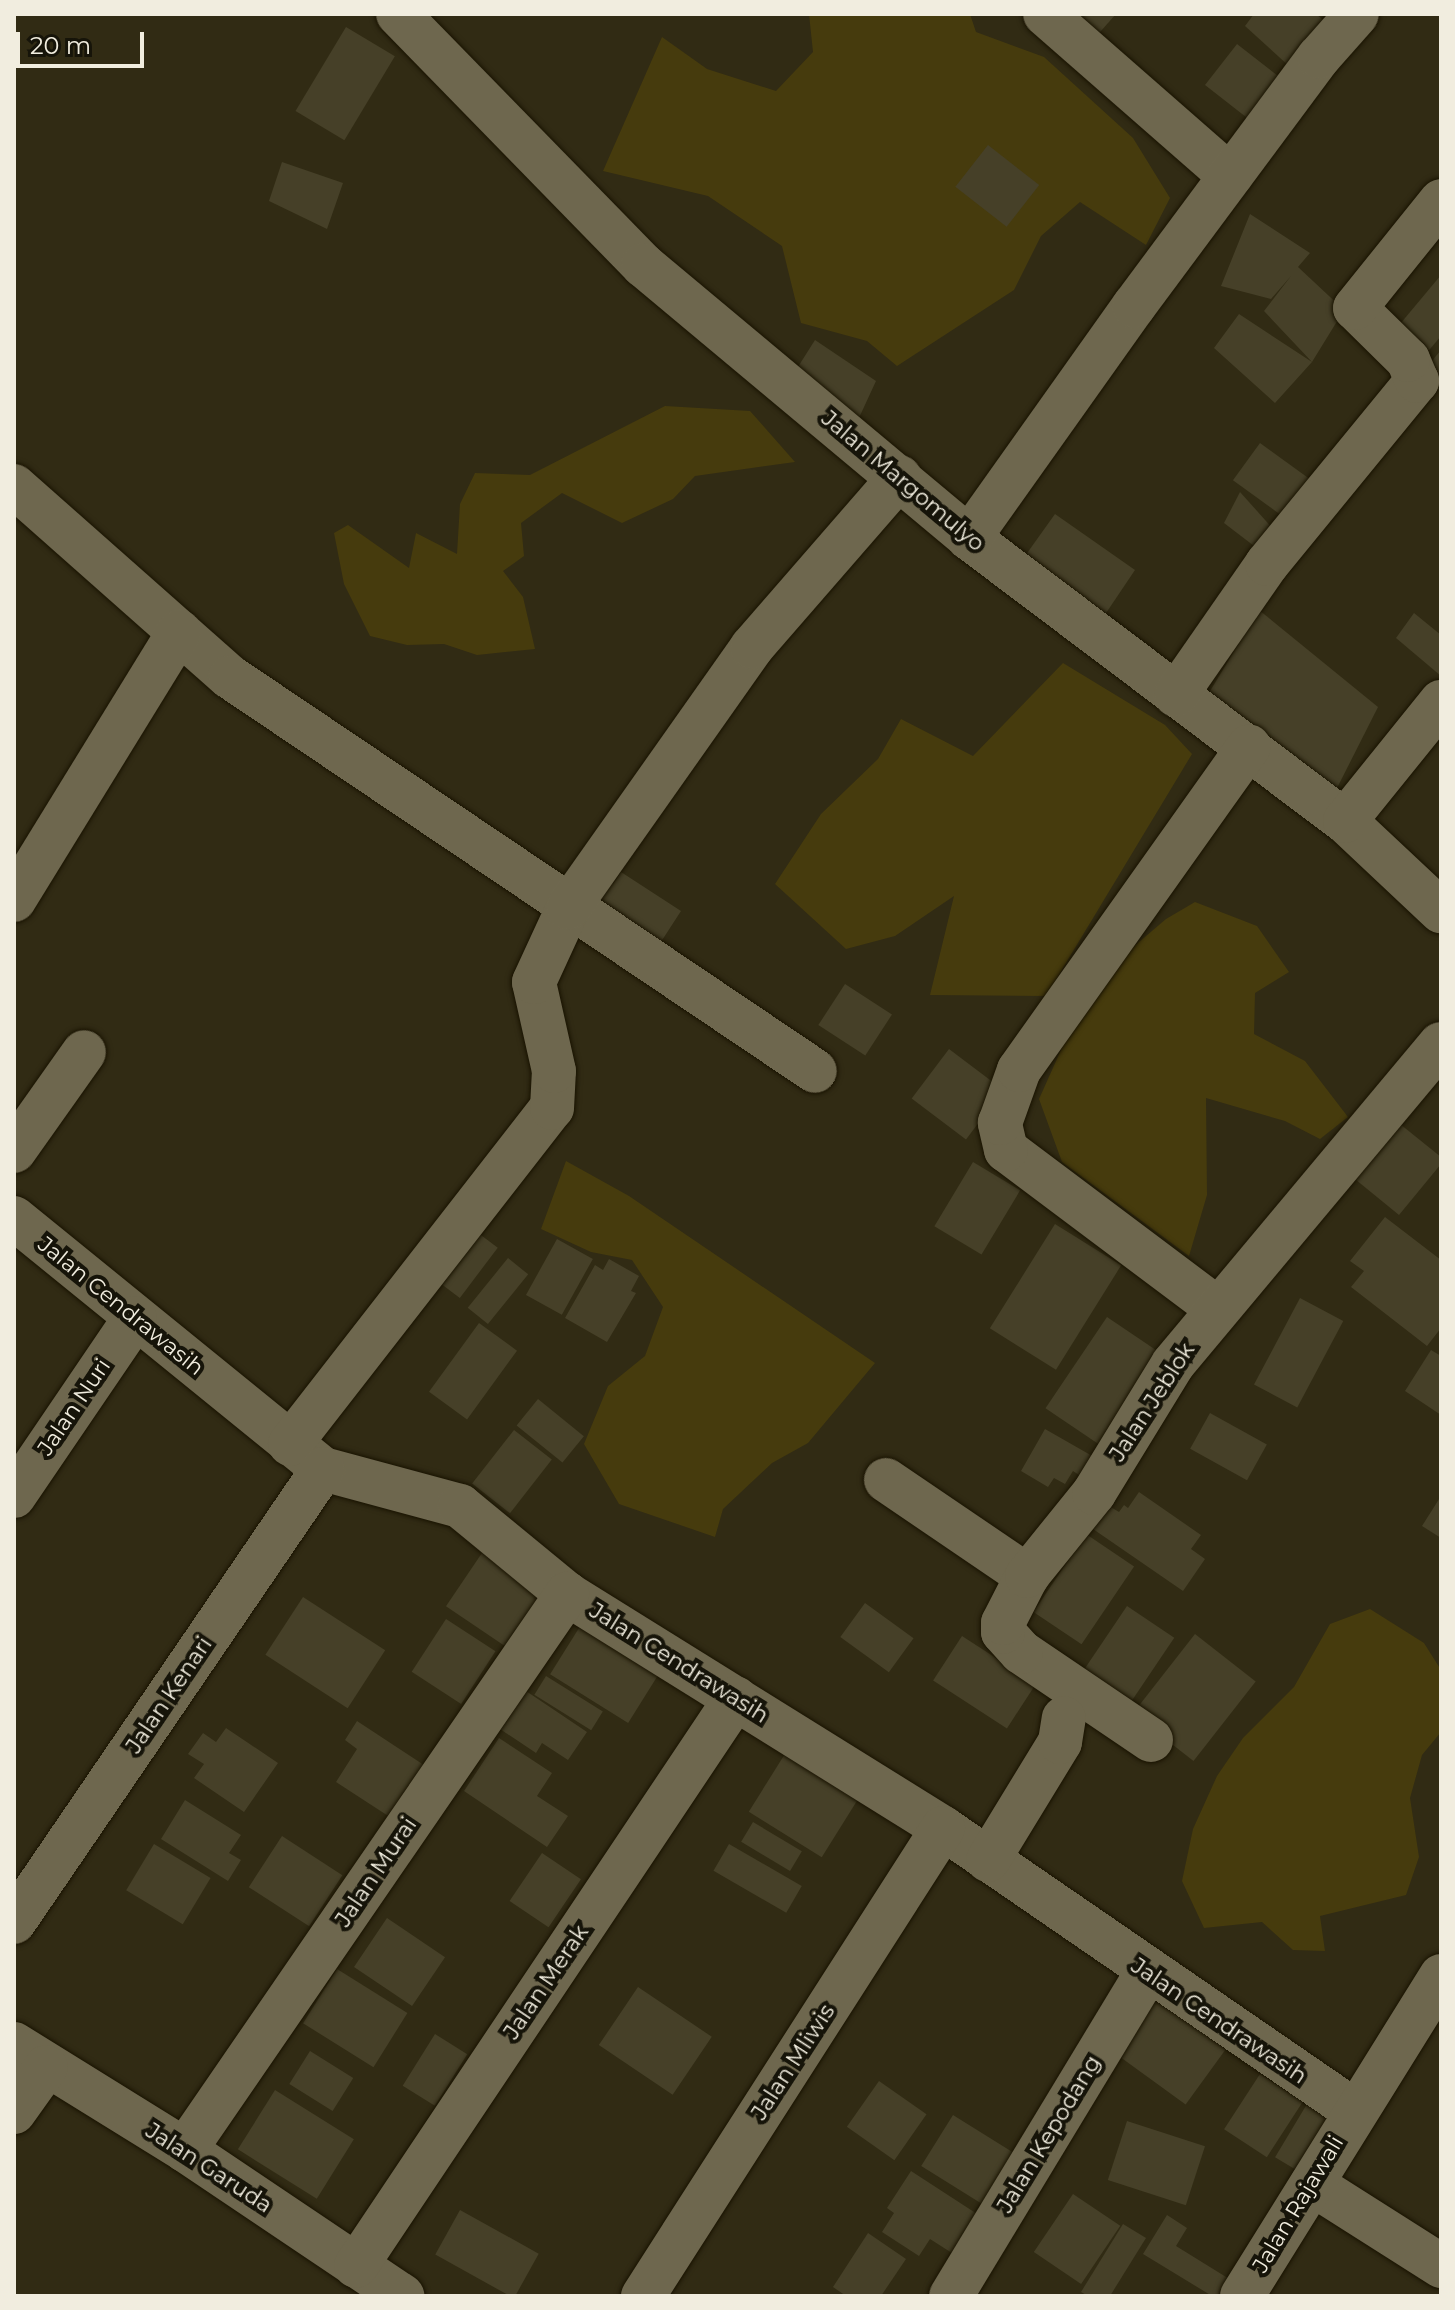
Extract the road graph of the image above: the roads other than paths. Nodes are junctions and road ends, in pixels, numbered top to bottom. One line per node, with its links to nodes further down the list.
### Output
1 (398, 14): 7 (street, Jalan Margomulyo)
2 (1045, 14): 4 (street)
3 (1357, 14): 4 (street)
4 (1230, 176): 9 (street)
5 (1441, 201): 6 (street)
6 (1429, 392): 11 (street)
7 (900, 477): 9 (street, Jalan Margomulyo); 16 (street, Jalan Kenari)
8 (14, 486): 10 (street)
9 (969, 538): 11 (street, Jalan Margomulyo)
10 (179, 632): 15 (street); 16 (street)
11 (1176, 695): 13 (street, Jalan Margomulyo)
12 (1441, 702): 14 (street)
13 (1249, 746): 14 (street, Jalan Margomulyo); 23 (street)
14 (1345, 821): 17 (street, Jalan Margomulyo)
15 (14, 900)
16 (568, 908): 20 (street); 25 (street, Jalan Kenari)
17 (1441, 911)
18 (1441, 1044): 23 (street, Jalan Jeblok)
19 (84, 1052): 21 (street)
20 (815, 1071)
21 (14, 1151)
22 (14, 1218): 24 (street, Jalan Cendrawasih)
23 (1218, 1309): 28 (street, Jalan Jeblok)
24 (135, 1318): 25 (street, Jalan Cendrawasih); 27 (street, Jalan Nuri)
25 (307, 1457): 29 (street, Jalan Cendrawasih); 35 (street, Jalan Kenari)
26 (886, 1480): 28 (street)
27 (14, 1496)
28 (1027, 1576): 32 (street, Jalan Jeblok)
29 (567, 1594): 30 (street, Jalan Cendrawasih); 41 (street, Jalan Murai)
30 (736, 1698): 33 (street, Jalan Cendrawasih); 43 (street, Jalan Merak)
31 (1064, 1718): 34 (street)
32 (1151, 1740)
33 (943, 1828): 34 (street, Jalan Cendrawasih); 46 (street, Jalan Mliwis)
34 (988, 1860): 36 (street, Jalan Cendrawasih)
35 (14, 1922)
36 (1147, 1973): 39 (street, Jalan Cendrawasih); 47 (street, Jalan Kepodang)
37 (1441, 1976): 39 (street, Jalan Rajawali)
38 (30, 2056): 40 (street); 41 (street, Jalan Garuda)
39 (1354, 2111): 42 (street, Jalan Rajawali)
40 (14, 2112)
41 (185, 2150): 43 (street, Jalan Garuda)
42 (1312, 2184): 44 (street); 48 (street, Jalan Rajawali)
43 (356, 2266): 45 (street, Jalan Garuda)
44 (1441, 2266)
45 (402, 2296)
46 (643, 2296)
47 (951, 2296)
48 (1242, 2296)

